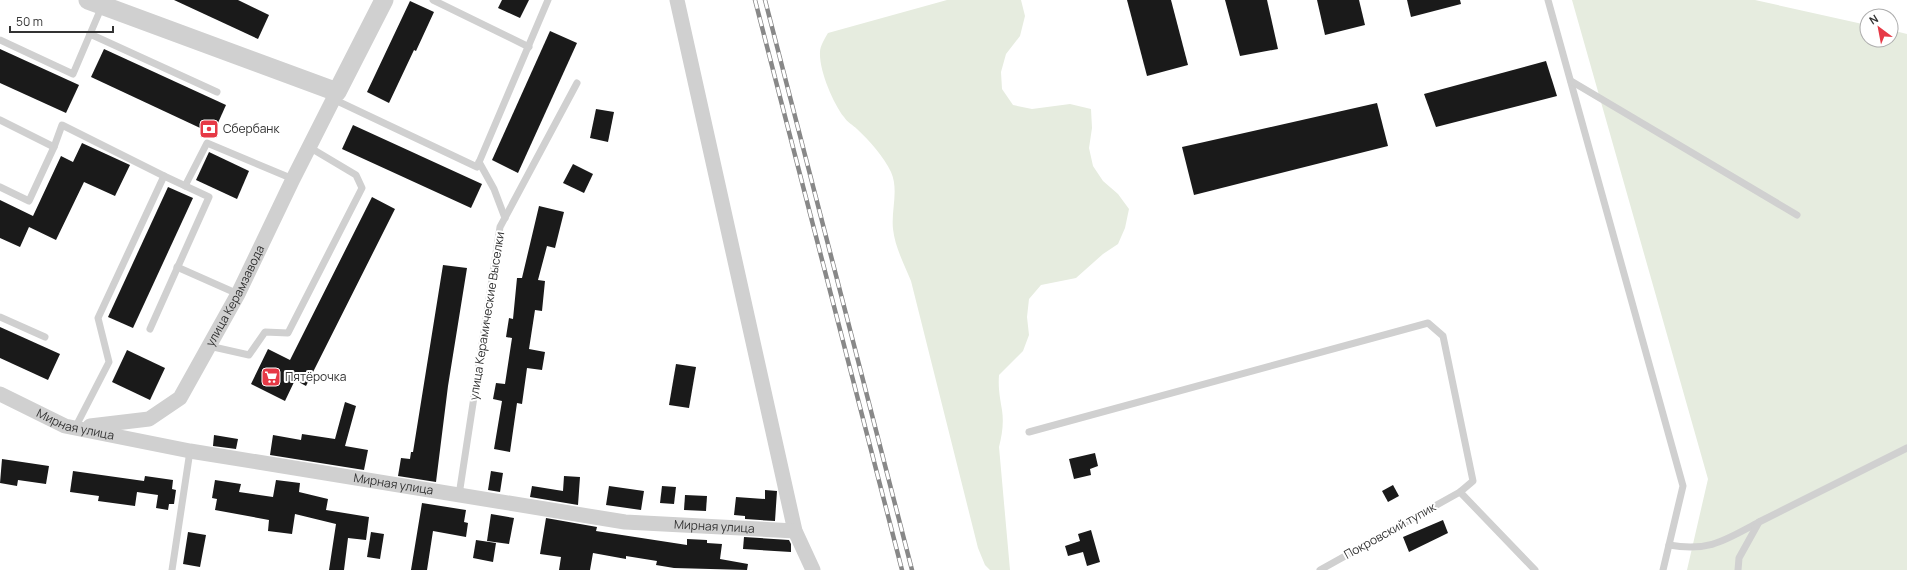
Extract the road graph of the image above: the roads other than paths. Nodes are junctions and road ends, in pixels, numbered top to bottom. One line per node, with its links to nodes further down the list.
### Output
1 (384, 0): 13 (street, улица Керамзавода)
2 (433, 0): 9 (lane)
3 (548, 0): 9 (lane)
4 (677, 0): 38 (street)
5 (1548, 0): 10 (lane)
6 (95, 3): 7 (lane); 13 (street)
7 (90, 34): 8 (lane); 12 (lane)
8 (0, 40)
9 (529, 47): 17 (lane)
10 (1571, 82): 22 (lane); 39 (lane)
11 (577, 83): 23 (lane, улица Керамические Выселки)
12 (217, 92)
13 (335, 95): 16 (street, улица Керамзавода); 17 (lane)
14 (0, 120): 15 (lane)
15 (54, 147): 18 (lane); 21 (lane)
16 (309, 147): 19 (street, улица Керамзавода); 29 (lane)
17 (479, 162): 23 (lane)
18 (164, 176): 20 (lane); 31 (lane)
19 (293, 179): 20 (lane); 25 (street, улица Керамзавода)
20 (185, 186): 24 (lane)
21 (0, 187)
22 (1797, 215)
23 (505, 218): 36 (lane, улица Керамические Выселки)
24 (177, 267): 25 (lane); 27 (lane)
25 (238, 294): 29 (street, улица Керамзавода)
26 (0, 317): 28 (lane)
27 (150, 329)
28 (45, 337)
29 (209, 346): 31 (street, улица Керамзавода)
30 (0, 394): 31 (street, Мирная улица)
31 (75, 428): 34 (street, Мирная улица)
32 (1030, 432): 35 (lane, Покровский тупик)
33 (1907, 448): 37 (lane)
34 (190, 450): 36 (street, Мирная улица); 40 (lane)
35 (1460, 492): 42 (lane, Покровский тупик); 43 (lane)
36 (459, 495): 38 (street, Мирная улица)
37 (1759, 522): 39 (lane); 45 (lane)
38 (795, 531): 41 (street)
39 (1669, 545): 44 (lane)
40 (172, 570)
41 (813, 570)
42 (1320, 570)
43 (1535, 570)
44 (1663, 570)
45 (1738, 570)

